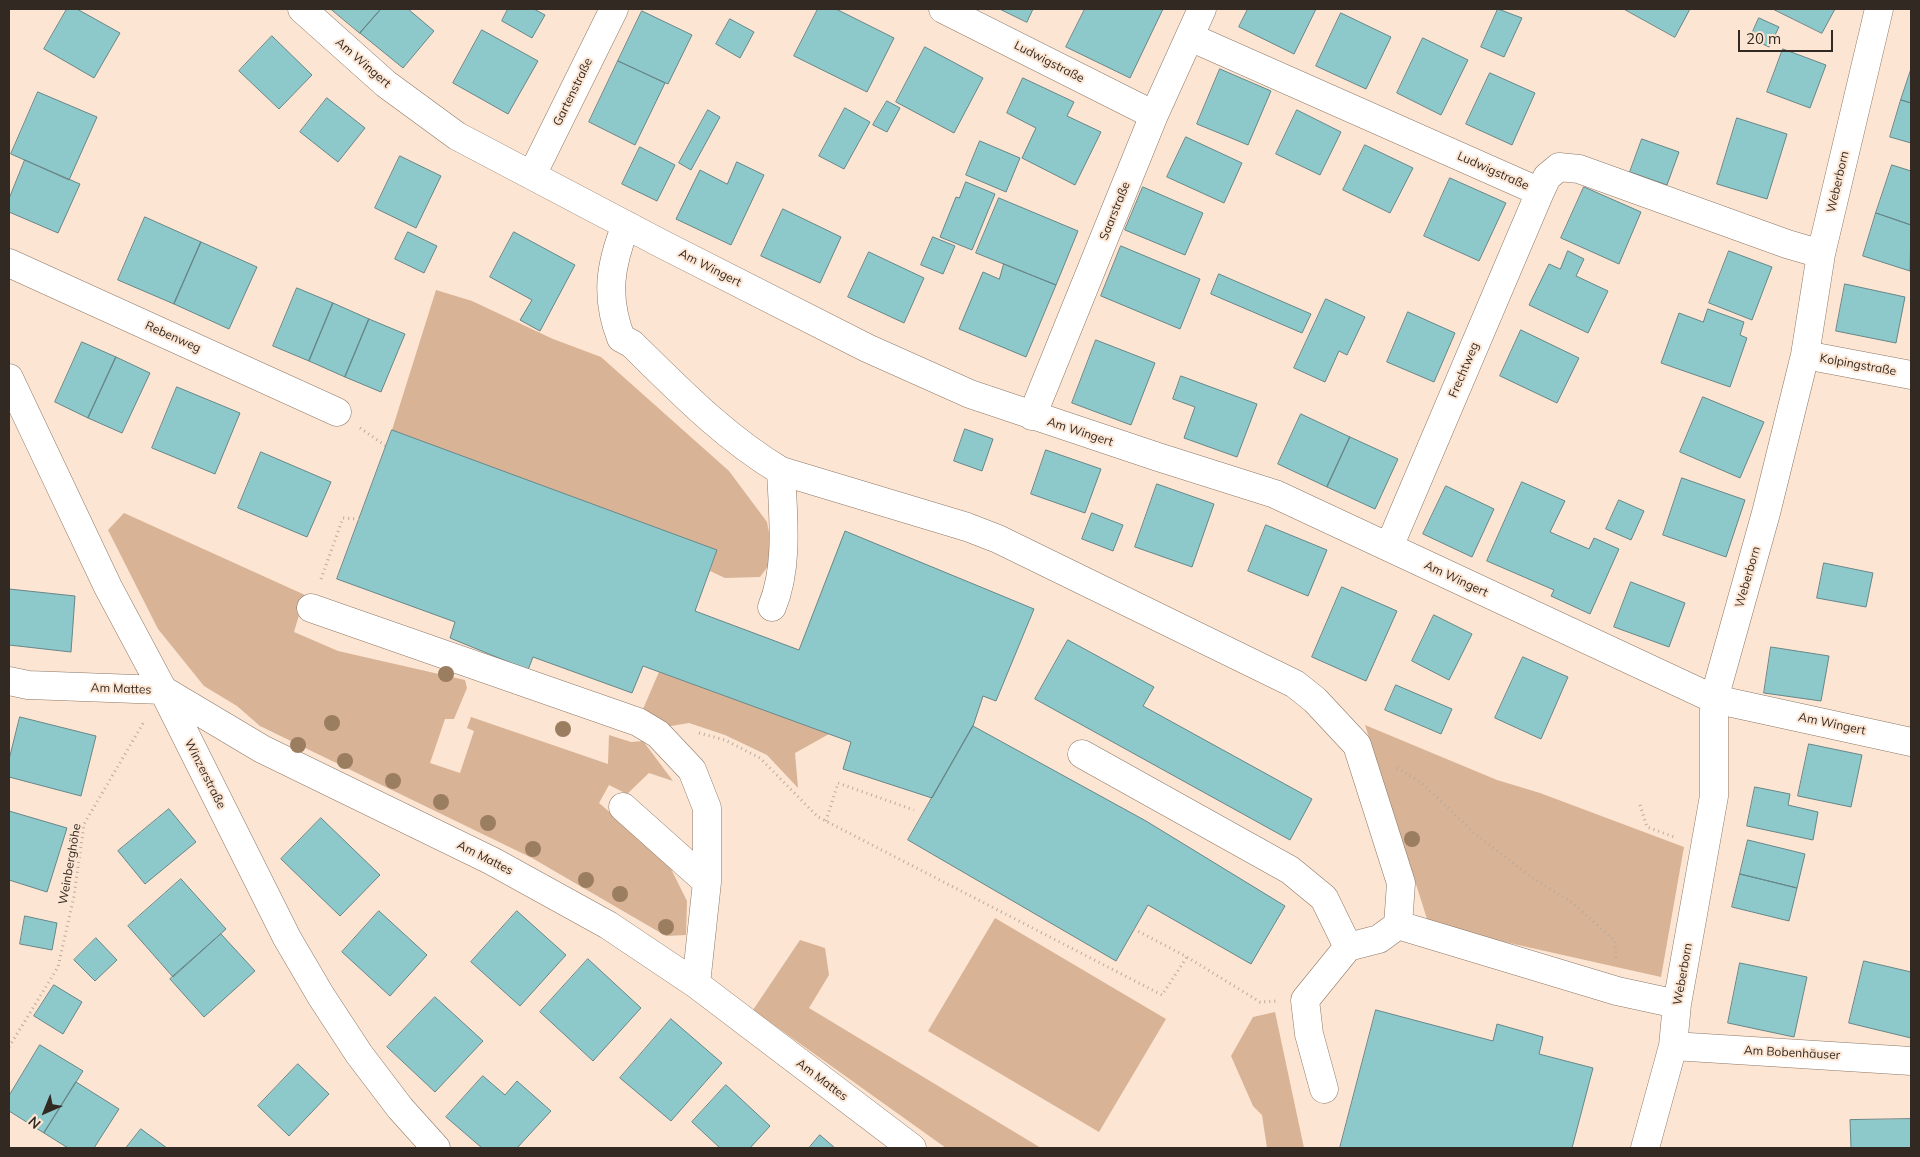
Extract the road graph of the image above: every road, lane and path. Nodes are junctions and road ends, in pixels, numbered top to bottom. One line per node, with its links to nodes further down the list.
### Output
1 (302, 9): 8 (street, Am Wingert)
2 (614, 9): 8 (street, Gartenstraße)
3 (943, 9): 7 (street, Ludwigstraße)
4 (1202, 9): 6 (street, Saarstraße)
5 (1880, 9): 11 (street, Weberborn)
6 (1190, 36): 7 (street, Saarstraße); 9 (street, Ludwigstraße)
7 (1154, 115): 17 (street, Saarstraße)
8 (532, 175): 10 (street, Am Wingert)
9 (1540, 192): 11 (street, Ludwigstraße); 20 (street, Frechtweg)
10 (626, 225): 17 (street, Am Wingert); 18 (street)
11 (1821, 254): 13 (street, Weberborn)
12 (9, 263): 16 (street, Rebenweg)
13 (1805, 355): 14 (street, Kolpingstraße); 25 (street, Weberborn)
14 (1911, 375)
15 (9, 378): 24 (street, Winzerstraße)
16 (338, 412)
17 (1032, 416): 20 (street, Am Wingert)
18 (781, 471): 21 (street); 28 (street)
19 (359, 520): 22 (path)
20 (1389, 547): 25 (street, Am Wingert)
21 (772, 607)
22 (311, 608): 26 (street)
23 (9, 681): 24 (street, Am Mattes)
24 (163, 690): 40 (street, Am Mattes); 45 (path, Weinberghöhe); 48 (street, Winzerstraße)
25 (1714, 699): 27 (street, Am Wingert); 34 (street, Weberborn)
26 (658, 734): 33 (path); 35 (street)
27 (1911, 742)
28 (1357, 745): 36 (street); 41 (path)
29 (1082, 754): 38 (street)
30 (1640, 805): 34 (path)
31 (623, 807): 35 (street)
32 (914, 810): 33 (path)
33 (826, 821): 39 (path)
34 (1706, 850): 43 (street, Weberborn)
35 (707, 882): 40 (street)
36 (1398, 925): 38 (street); 41 (street)
37 (1134, 929): 39 (path)
38 (1348, 946): 42 (street)
39 (1187, 957): 42 (path)
40 (696, 984): 49 (street, Am Mattes)
41 (1617, 991): 43 (street)
42 (1305, 1000): 47 (street)
43 (1677, 1004): 44 (street, Weberborn)
44 (1673, 1046): 46 (street, Am Bobenhäuser); 50 (street, Weberborn)
45 (9, 1047)
46 (1911, 1060)
47 (1324, 1089)
48 (436, 1148)
49 (912, 1148)
50 (1645, 1148)

